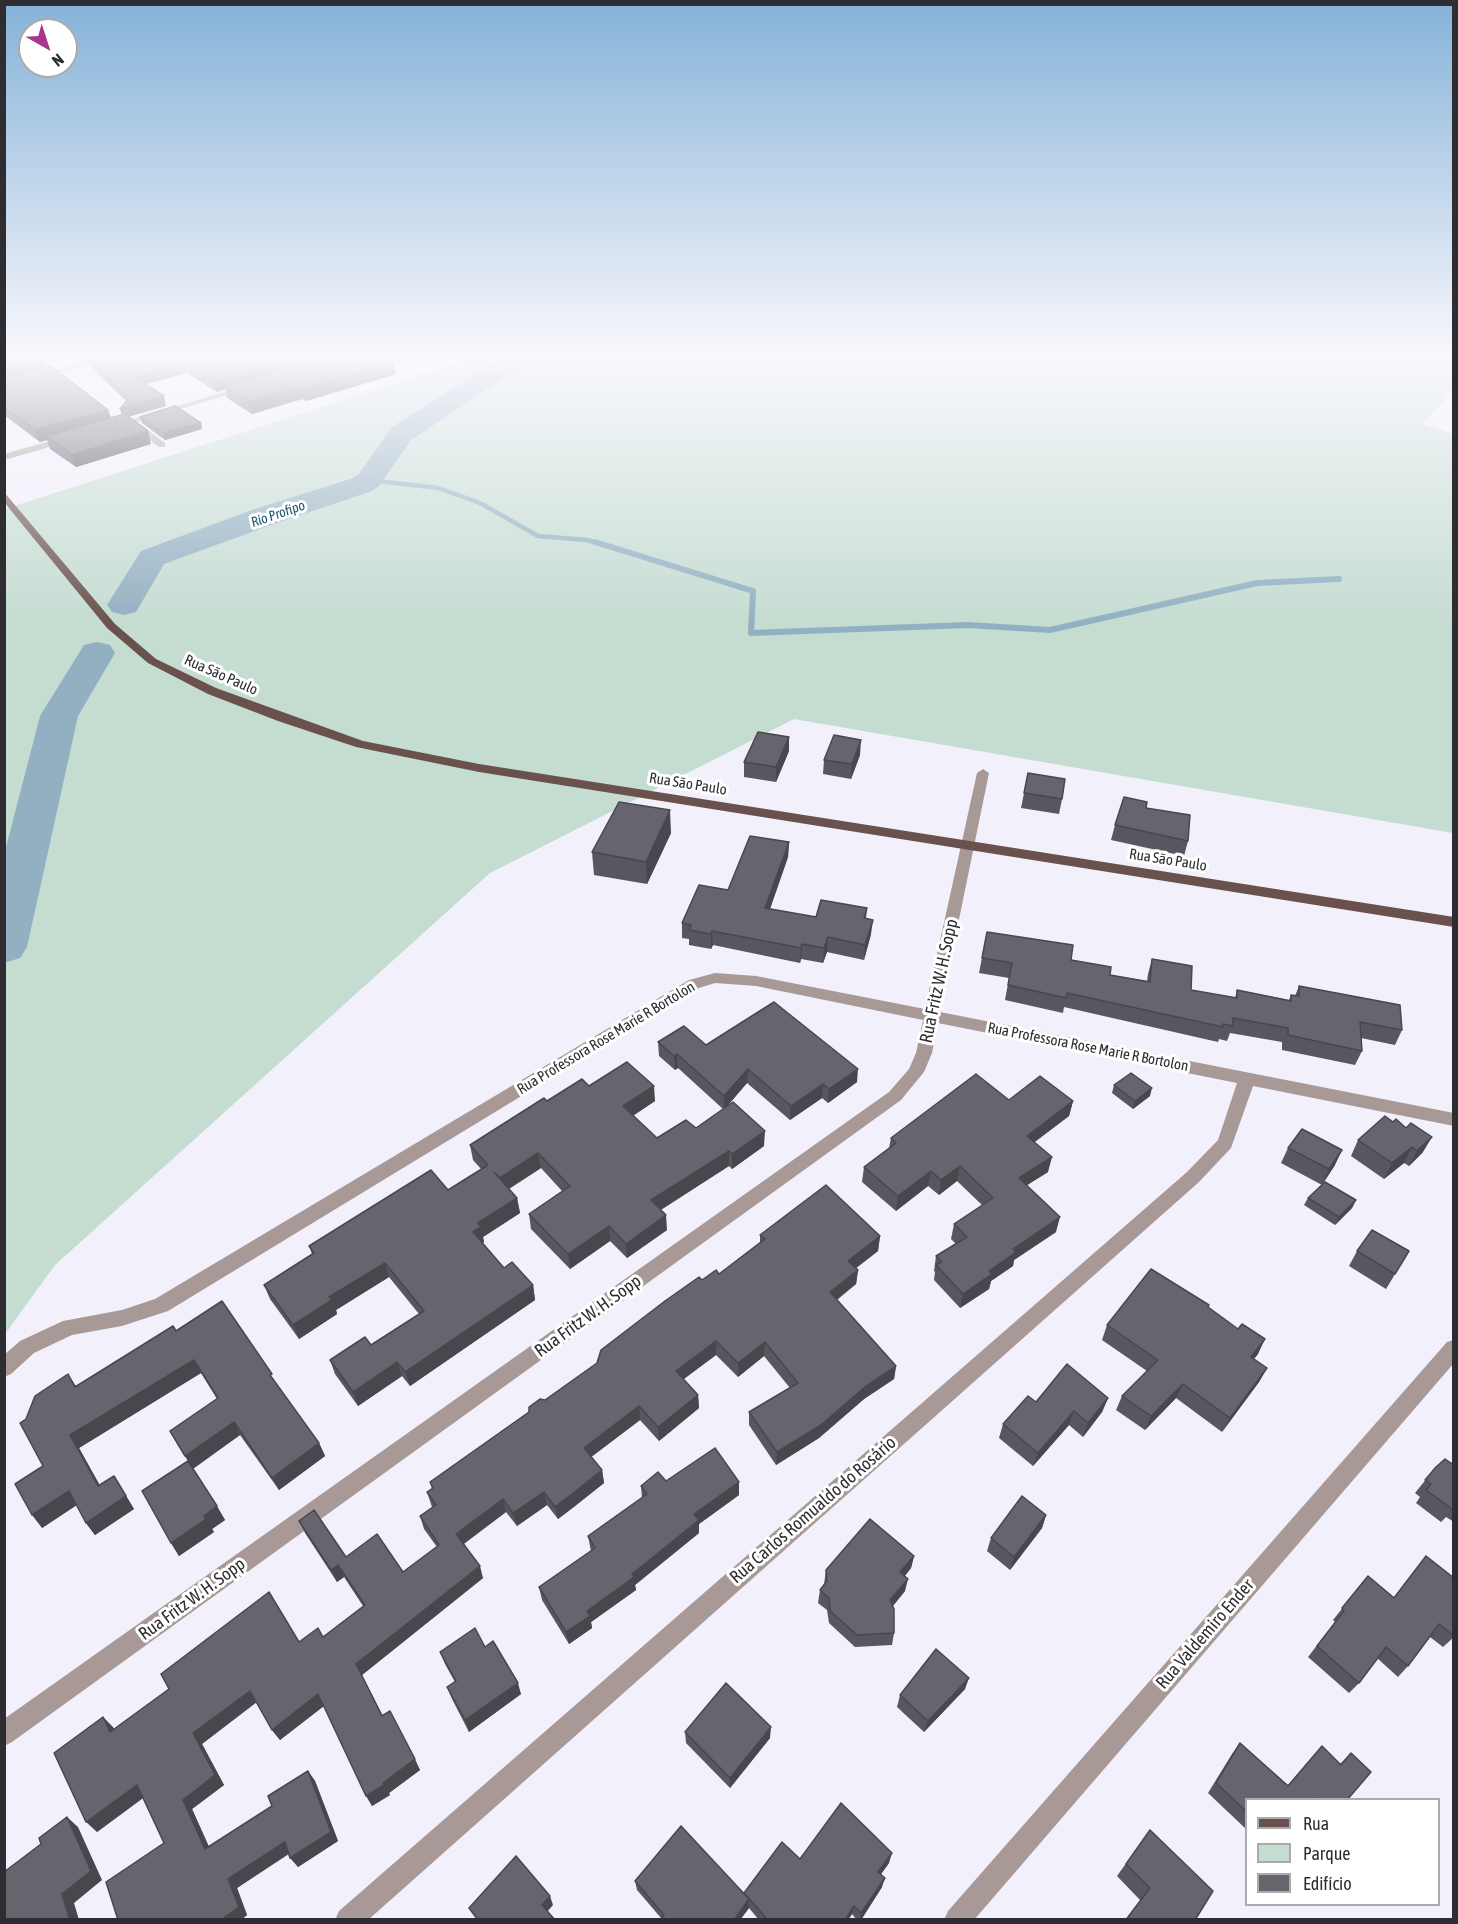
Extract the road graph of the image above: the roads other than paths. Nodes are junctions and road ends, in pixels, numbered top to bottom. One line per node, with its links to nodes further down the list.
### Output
1 (45, 446): 2 (street)
2 (4, 457)
3 (4, 495): 5 (main road, Rua São Paulo)
4 (984, 773): 5 (street, Rua Fritz W. H. Sopp)
5 (968, 845): 6 (main road, Rua São Paulo); 7 (street, Rua Fritz W. H. Sopp)
6 (1454, 922)
7 (931, 1016): 8 (street, Rua Professora Rose Marie R Bortolon); 11 (street, Rua Professora Rose Marie R Bortolon); 12 (street, Rua Fritz W. H. Sopp)
8 (1247, 1079): 9 (street, Rua Professora Rose Marie R Bortolon); 13 (street, Rua Carlos Romualdo do Rosário)
9 (1454, 1120)
10 (1454, 1348): 14 (street, Rua Valdemiro Ender)
11 (4, 1368)
12 (4, 1734)
13 (348, 1920)
14 (957, 1920)

